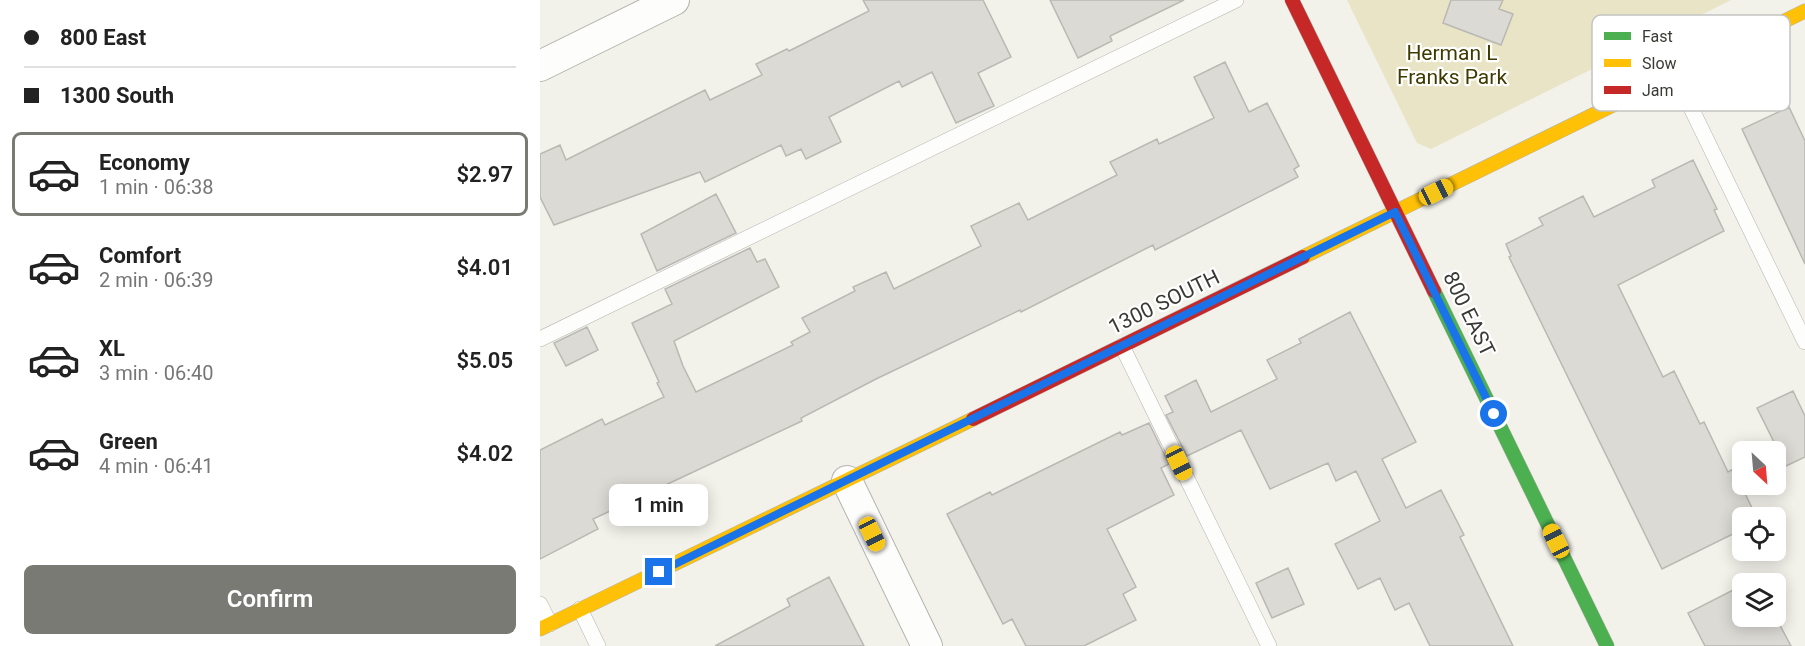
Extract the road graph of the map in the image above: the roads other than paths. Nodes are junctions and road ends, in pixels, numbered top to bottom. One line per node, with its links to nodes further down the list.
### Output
1 (674, 0): 6 (street)
2 (1236, 0): 10 (lane)
3 (1292, 0): 9 (street, 800 EAST)
4 (1805, 11): 5 (street, 1300 SOUTH)
5 (1790, 18)
6 (540, 66)
7 (1601, 111): 9 (street, 1300 SOUTH)
8 (1693, 111): 11 (lane)
9 (1395, 212): 12 (street, 1300 SOUTH); 20 (street, 800 EAST)
10 (540, 339)
11 (1805, 342)
12 (1122, 346): 13 (street, 1300 SOUTH); 19 (lane)
13 (847, 481): 15 (street, 1300 SOUTH); 18 (street)
14 (540, 604): 16 (lane)
15 (580, 609): 16 (street, 1300 SOUTH); 17 (lane)
16 (545, 626)
17 (598, 646)
18 (927, 646)
19 (1269, 646)
20 (1607, 646)

